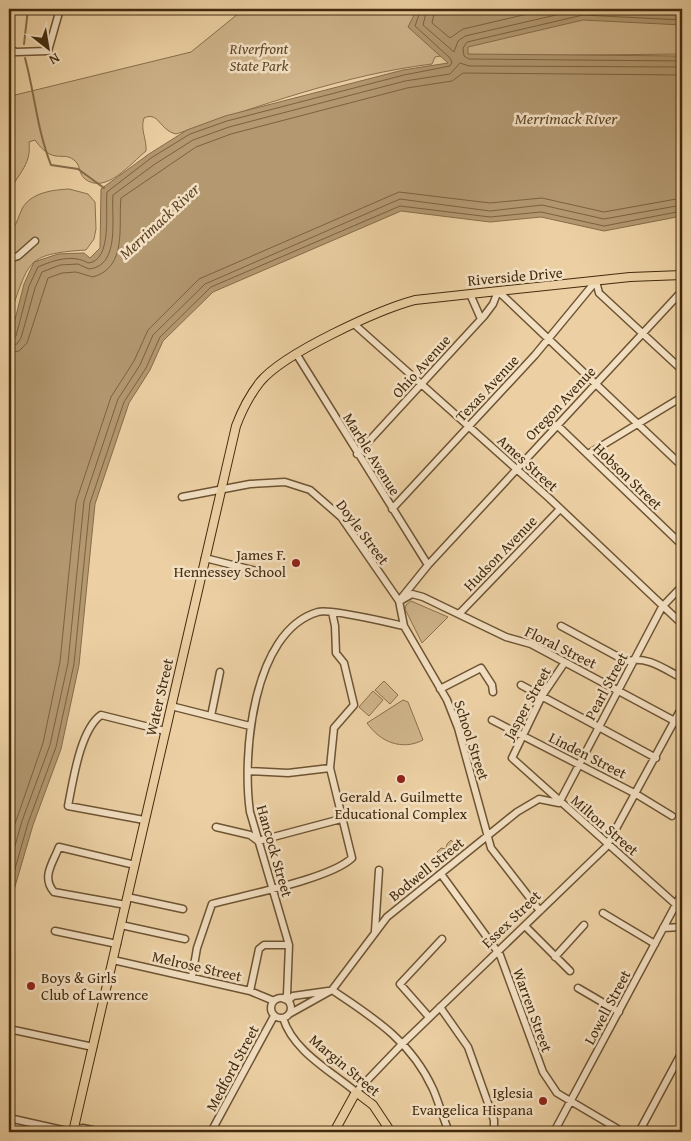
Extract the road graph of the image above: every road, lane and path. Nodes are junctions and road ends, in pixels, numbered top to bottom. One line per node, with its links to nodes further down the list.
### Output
1 (10, 9): 3 (street)
2 (60, 9): 4 (street)
3 (9, 23)
4 (9, 49)
5 (34, 241): 6 (street)
6 (9, 259)
7 (682, 275): 8 (main road, Riverside Drive)
8 (596, 281): 9 (main road, Riverside Drive); 14 (street); 15 (street, Texas Avenue)
9 (498, 291): 11 (main road, Riverside Drive); 12 (street, Ohio Avenue); 15 (street)
10 (682, 291): 14 (street, Oregon Avenue)
11 (470, 294): 12 (street); 13 (main road, Riverside Drive)
12 (481, 319): 19 (street, Ohio Avenue)
13 (354, 324): 16 (main road, Water Street); 19 (street, Ames Street)
14 (642, 334): 17 (street); 18 (street, Oregon Avenue)
15 (549, 338): 18 (street); 23 (street, Texas Avenue)
16 (297, 355): 24 (street, Marble Avenue); 28 (main road, Water Street)
17 (682, 370)
18 (596, 382): 21 (street); 22 (street, Oregon Avenue)
19 (422, 384): 23 (street, Ames Street); 24 (street, Ohio Avenue)
20 (682, 397): 21 (street)
21 (639, 423): 25 (street); 26 (street)
22 (557, 425): 25 (street, Hobson Street); 27 (street, Oregon Avenue)
23 (468, 426): 27 (street, Ames Street); 30 (street, Texas Avenue)
24 (357, 454): 30 (street, Marble Avenue)
25 (588, 454): 32 (street, Hobson Street)
26 (682, 466)
27 (516, 469): 31 (street, Ames Street); 34 (street, Oregon Avenue)
28 (221, 490): 29 (street, Doyle Street); 33 (main road, Water Street); 37 (street, Doyle Street)
29 (182, 497)
30 (392, 509): 34 (street, Marble Avenue)
31 (560, 509): 38 (street, Ames Street); 40 (street, Hudson Avenue)
32 (682, 545)
33 (205, 558): 35 (street); 53 (main road, Water Street)
34 (428, 565): 37 (street, Oregon Avenue)
35 (268, 574)
36 (682, 586): 38 (street, Pearl Street)
37 (398, 601): 40 (street, Floral Street); 42 (street, School Street)
38 (664, 606): 41 (street, Ames Street); 44 (street, Pearl Street)
39 (332, 612): 42 (street, Hancock Street); 59 (street, Hancock Street); 66 (street)
40 (458, 614): 45 (street, Floral Street)
41 (682, 624)
42 (404, 626): 49 (street, School Street)
43 (561, 626): 44 (street)
44 (635, 658): 47 (street); 50 (street, Pearl Street)
45 (565, 662): 50 (street, Floral Street); 52 (street, Jasper Street)
46 (220, 672): 55 (street)
47 (682, 678)
48 (521, 685): 52 (street)
49 (440, 689): 51 (street); 74 (street, School Street)
50 (618, 690): 57 (street, Floral Street); 60 (street, Pearl Street)
51 (493, 692)
52 (542, 696): 60 (street); 62 (street, Jasper Street)
53 (170, 706): 55 (street); 61 (main road, Water Street)
54 (682, 707): 57 (street, Essex Street)
55 (211, 716): 59 (street)
56 (492, 720): 62 (street, Linden Street)
57 (675, 721): 58 (street, Floral Street); 64 (street, Essex Street)
58 (682, 725)
59 (250, 726): 67 (street, Hancock Street)
60 (599, 727): 64 (street); 65 (street, Pearl Street)
61 (164, 731): 72 (main road, Water Street); 72 (street)
62 (522, 735): 63 (street, Jasper Street); 65 (street, Linden Street)
63 (512, 758): 69 (street, Milton Street)
64 (656, 758): 68 (street, Essex Street)
65 (579, 765): 68 (street, Linden Street); 69 (street, Pearl Street)
66 (330, 768): 67 (street); 71 (street)
67 (248, 772): 75 (street, Hancock Street)
68 (636, 794): 70 (street, Linden Street); 76 (street, Essex Street)
69 (559, 802): 74 (street, Bodwell Street); 76 (street, Milton Street)
70 (672, 816)
71 (341, 819): 75 (street); 80 (street)
72 (144, 820): 77 (main road, Water Street)
73 (216, 827): 75 (street)
74 (486, 836): 79 (street, Bodwell Street); 86 (street, School Street)
75 (258, 841): 80 (street, Hancock Street)
76 (608, 844): 83 (street, Milton Street); 86 (street, Essex Street)
77 (134, 865): 82 (main road, Water Street); 82 (street)
78 (379, 870): 94 (street)
79 (440, 874): 94 (street, Bodwell Street); 100 (street, Warren Street)
80 (272, 888): 99 (street, Hancock Street); 104 (street)
81 (682, 893): 83 (street, Lowell Street)
82 (126, 901): 84 (street); 88 (main road, Water Street)
83 (676, 904): 85 (street, Milton Street); 92 (street, Lowell Street)
84 (183, 908)
85 (682, 910)
86 (540, 911): 90 (street, Essex Street)
87 (603, 913): 98 (street)
88 (121, 925): 95 (street); 97 (main road, Water Street)
89 (584, 925): 101 (street)
90 (525, 926): 100 (street, Essex Street); 101 (street)
91 (682, 927): 92 (street)
92 (663, 928): 98 (street, Lowell Street)
93 (55, 931): 97 (street)
94 (375, 932): 106 (street, Bodwell Street)
95 (185, 939)
96 (442, 939): 114 (street)
97 (117, 944): 102 (main road, Water Street)
98 (655, 944): 111 (street, Lowell Street)
99 (289, 945): 107 (street); 108 (street, Hancock Street)
100 (497, 951): 110 (street, Essex Street); 121 (street, Warren Street)
101 (555, 956): 103 (street)
102 (113, 960): 104 (street, Melrose Street); 118 (main road, Water Street)
103 (570, 971)
104 (192, 978): 107 (street, Melrose Street)
105 (578, 988): 111 (street)
106 (332, 990): 108 (street); 112 (street, Bodwell Street); 117 (street)
107 (250, 991): 109 (street, Melrose Street)
108 (286, 1000): 109 (street); 112 (street)
109 (274, 1001): 113 (street)
110 (440, 1007): 114 (street, Essex Street); 129 (street)
111 (619, 1012): 121 (street, Lowell Street)
112 (289, 1014): 115 (street)
113 (274, 1016): 115 (street); 125 (street, Medford Street)
114 (429, 1017): 117 (street, Essex Street)
115 (282, 1018): 120 (street, Margin Street)
116 (9, 1029): 118 (street)
117 (403, 1043): 120 (street, Essex Street); 128 (street)
118 (93, 1047): 123 (main road, Water Street)
119 (682, 1052): 132 (street)
120 (356, 1092): 126 (main road, Essex Street); 127 (main road, Margin Street)
121 (571, 1102): 130 (street, Lowell Street); 131 (street, Warren Street)
122 (9, 1118): 123 (street)
123 (74, 1131): 124 (street)
124 (101, 1132)
125 (211, 1132)
126 (334, 1132)
127 (391, 1132)
128 (449, 1132)
129 (494, 1132)
130 (554, 1132)
131 (624, 1132)
132 (639, 1132)

